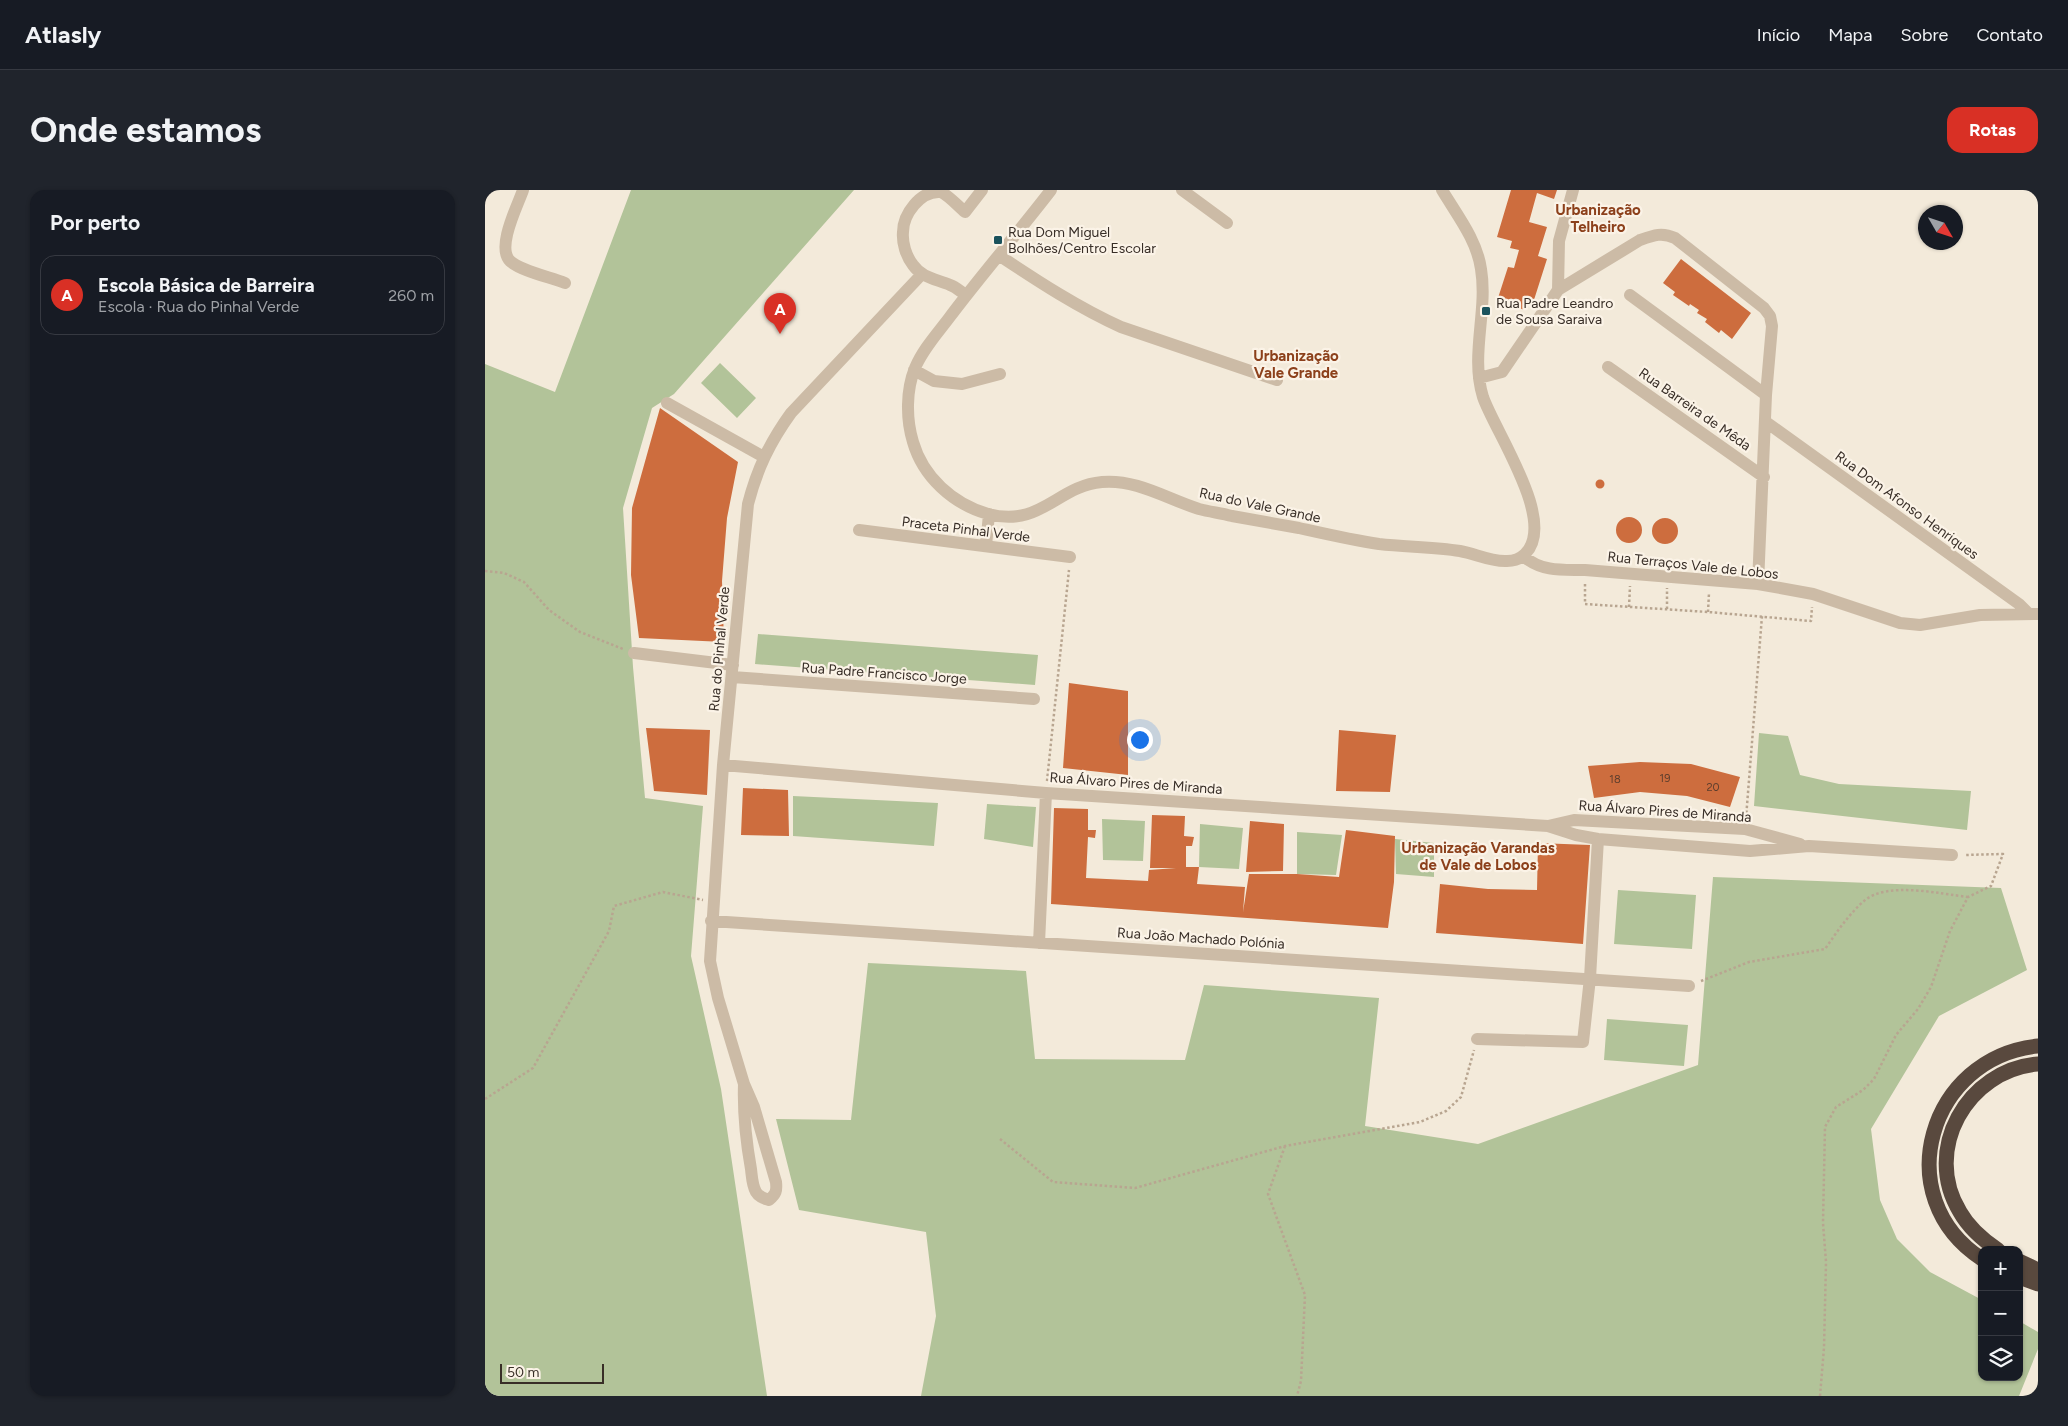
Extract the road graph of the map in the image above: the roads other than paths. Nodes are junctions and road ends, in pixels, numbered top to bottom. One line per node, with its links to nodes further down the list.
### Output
1 (523, 190): 10 (street)
2 (982, 190): 9 (street)
3 (1051, 190): 8 (street, Rua do Vale Grande)
4 (1182, 190): 7 (street)
5 (1442, 190): 17 (street)
6 (1573, 190): 11 (street)
7 (1227, 223)
8 (999, 256): 13 (street, Rua do Vale Grande); 18 (street)
9 (922, 274): 13 (street); 22 (street, Rua do Pinhal Verde)
10 (565, 283)
11 (1557, 290): 17 (street); 19 (street)
12 (1630, 294): 19 (street)
13 (966, 295): 15 (street, Rua do Vale Grande)
14 (1608, 367): 23 (street, Rua Barreira de Mêda)
15 (914, 370): 16 (street); 24 (street, Rua do Vale Grande)
16 (1000, 374)
17 (1479, 378): 27 (street)
18 (1277, 380)
19 (1766, 395): 21 (street)
20 (667, 403): 22 (street)
21 (1766, 422): 23 (street); 30 (street, Rua Dom Afonso Henriques)
22 (764, 457): 32 (street, Rua do Pinhal Verde)
23 (1764, 477): 29 (street)
24 (989, 514): 26 (street); 27 (street, Rua do Vale Grande)
25 (859, 530): 26 (street, Praceta Pinhal Verde)
26 (986, 546): 28 (street, Praceta Pinhal Verde)
27 (1523, 556): 29 (street, Rua Terraços Vale de Lobos)
28 (1070, 557)
29 (1758, 584): 30 (street, Rua Terraços Vale de Lobos)
30 (2034, 614)
31 (634, 653): 32 (street, Rua Padre Francisco Jorge)
32 (732, 671): 33 (street, Rua Padre Francisco Jorge); 34 (street, Rua do Pinhal Verde)
33 (1034, 699)
34 (723, 765): 35 (street, Rua Álvaro Pires de Miranda); 40 (street, Rua do Pinhal Verde)
35 (1046, 792): 36 (street, Rua Álvaro Pires de Miranda); 41 (street)
36 (1548, 826): 37 (street, Rua Álvaro Pires de Miranda); 38 (street, Rua Álvaro Pires de Miranda)
37 (1598, 839): 38 (street, Rua Álvaro Pires de Miranda); 42 (street)
38 (1809, 846): 39 (street, Rua Álvaro Pires de Miranda)
39 (1952, 855)
40 (711, 921): 41 (street, Rua João Machado Polónia); 47 (street, Rua do Pinhal Verde)
41 (1039, 943): 42 (street, Rua João Machado Polónia)
42 (1590, 978): 43 (street, Rua João Machado Polónia); 44 (street)
43 (1689, 986)
44 (1477, 1039)
45 (2038, 1046): 49 (highway)
46 (2038, 1064): 48 (highway)
47 (744, 1084): 47 (street)
48 (1993, 1246)
49 (1978, 1256)
50 (2023, 1263): 51 (highway)
51 (2038, 1270)
52 (2023, 1278): 53 (highway)
53 (2038, 1284)

